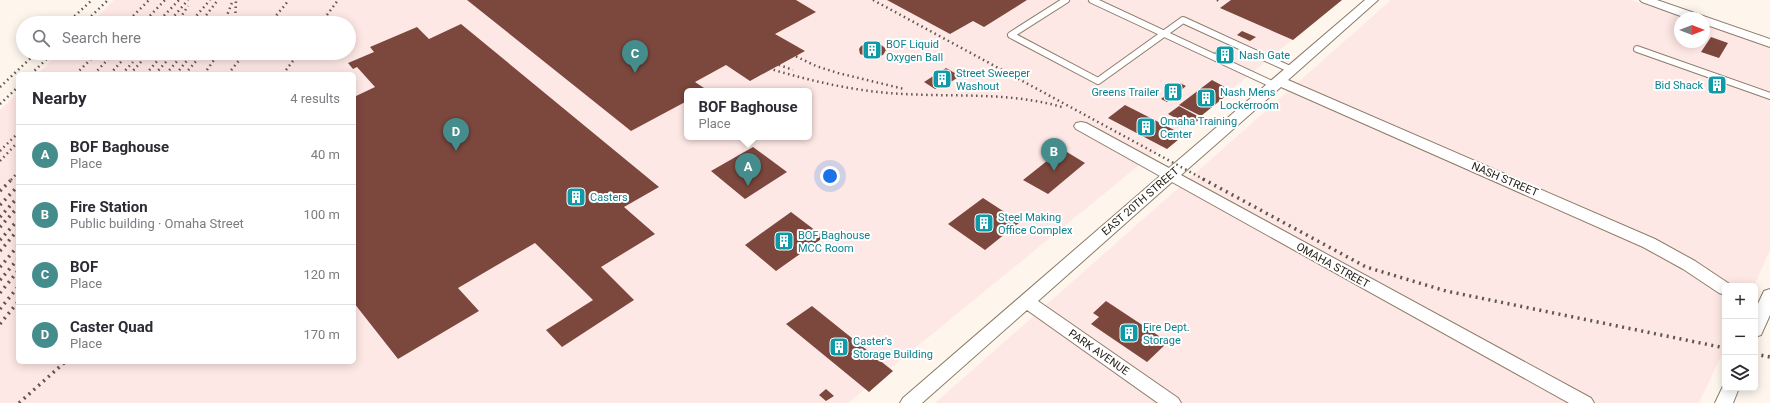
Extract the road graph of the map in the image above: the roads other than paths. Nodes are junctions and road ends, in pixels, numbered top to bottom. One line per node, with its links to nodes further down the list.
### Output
1 (1066, 0): 7 (lane)
2 (1092, 0): 7 (lane)
3 (1372, 0): 10 (street, EAST 20TH STREET)
4 (1646, 0): 5 (street)
5 (1681, 12)
6 (1710, 22): 8 (street)
7 (1163, 34): 10 (lane); 11 (lane)
8 (1770, 43)
9 (1637, 49): 12 (lane)
10 (1292, 70): 11 (street, EAST 20TH STREET)
11 (1276, 83): 14 (street, EAST 20TH STREET); 15 (street, NASH STREET)
12 (1770, 96)
13 (1081, 126): 14 (street, OMAHA STREET)
14 (1170, 175): 17 (street, EAST 20TH STREET); 22 (street, OMAHA STREET)
15 (1722, 286)
16 (1770, 295): 18 (street)
17 (1026, 301): 20 (street, EAST 20TH STREET); 21 (street, PARK AVENUE)
18 (1760, 319)
19 (1729, 391): 23 (street)
20 (909, 403)
21 (1172, 403)
22 (1585, 403)
23 (1724, 403)

